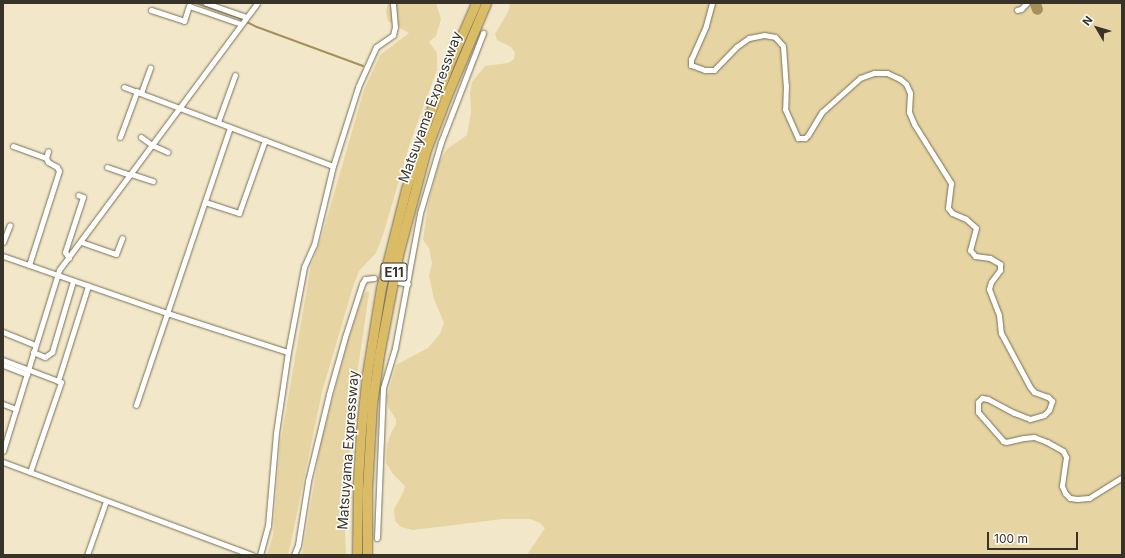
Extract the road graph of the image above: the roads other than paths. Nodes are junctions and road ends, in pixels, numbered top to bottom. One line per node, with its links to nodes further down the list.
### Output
1 (206, 3): 10 (street)
2 (257, 3): 10 (street)
3 (393, 3): 27 (street)
4 (476, 3): 70 (highway, Matsuyama Expressway / E11)
5 (486, 3): 71 (highway, Matsuyama Expressway / E11)
6 (712, 3): 63 (street)
7 (1027, 3): 9 (street)
8 (151, 10): 10 (street)
9 (1017, 10)
10 (244, 20): 16 (street)
11 (483, 33): 44 (street)
12 (150, 68): 15 (street)
13 (235, 75): 17 (street)
14 (124, 87): 15 (street)
15 (139, 92): 16 (street); 19 (street)
16 (180, 108): 17 (street); 22 (street)
17 (218, 122): 18 (street)
18 (230, 127): 21 (street); 32 (street)
19 (120, 137)
20 (141, 137): 22 (street)
21 (265, 140): 27 (street); 32 (street)
22 (152, 145): 25 (street); 29 (street)
23 (13, 146): 26 (street)
24 (48, 152): 26 (street)
25 (168, 152)
26 (46, 158): 39 (street)
27 (333, 166): 50 (street)
28 (107, 167): 29 (street)
29 (130, 174): 30 (street); 36 (street)
30 (152, 181)
31 (78, 195): 38 (street)
32 (204, 202): 46 (street)
33 (10, 225): 35 (street)
34 (122, 238): 36 (street)
35 (3, 242)
36 (80, 242): 38 (street)
37 (3, 256): 39 (street)
38 (68, 258): 40 (street)
39 (29, 265): 40 (street)
40 (57, 275): 42 (street); 48 (street)
41 (374, 278): 69 (street)
42 (73, 281): 45 (street); 49 (street)
43 (398, 282): 44 (street)
44 (408, 284): 65 (street)
45 (88, 286): 46 (street); 54 (street)
46 (167, 313): 50 (street); 56 (street)
47 (3, 332): 48 (street)
48 (36, 344): 49 (street)
49 (33, 352): 53 (street)
50 (288, 352): 68 (street)
51 (3, 360): 53 (street)
52 (3, 365): 53 (street)
53 (27, 372): 54 (street); 57 (street)
54 (58, 381): 62 (street)
55 (3, 404): 57 (street)
56 (136, 406)
57 (16, 409): 59 (street)
58 (3, 427): 59 (street)
59 (10, 430): 60 (street)
60 (3, 451)
61 (3, 462): 62 (street)
62 (30, 472): 64 (street)
63 (1122, 477)
64 (106, 501): 66 (street); 67 (street)
65 (377, 538)
66 (87, 555)
67 (252, 555)
68 (260, 555)
69 (294, 555)
70 (357, 555)
71 (367, 555)

